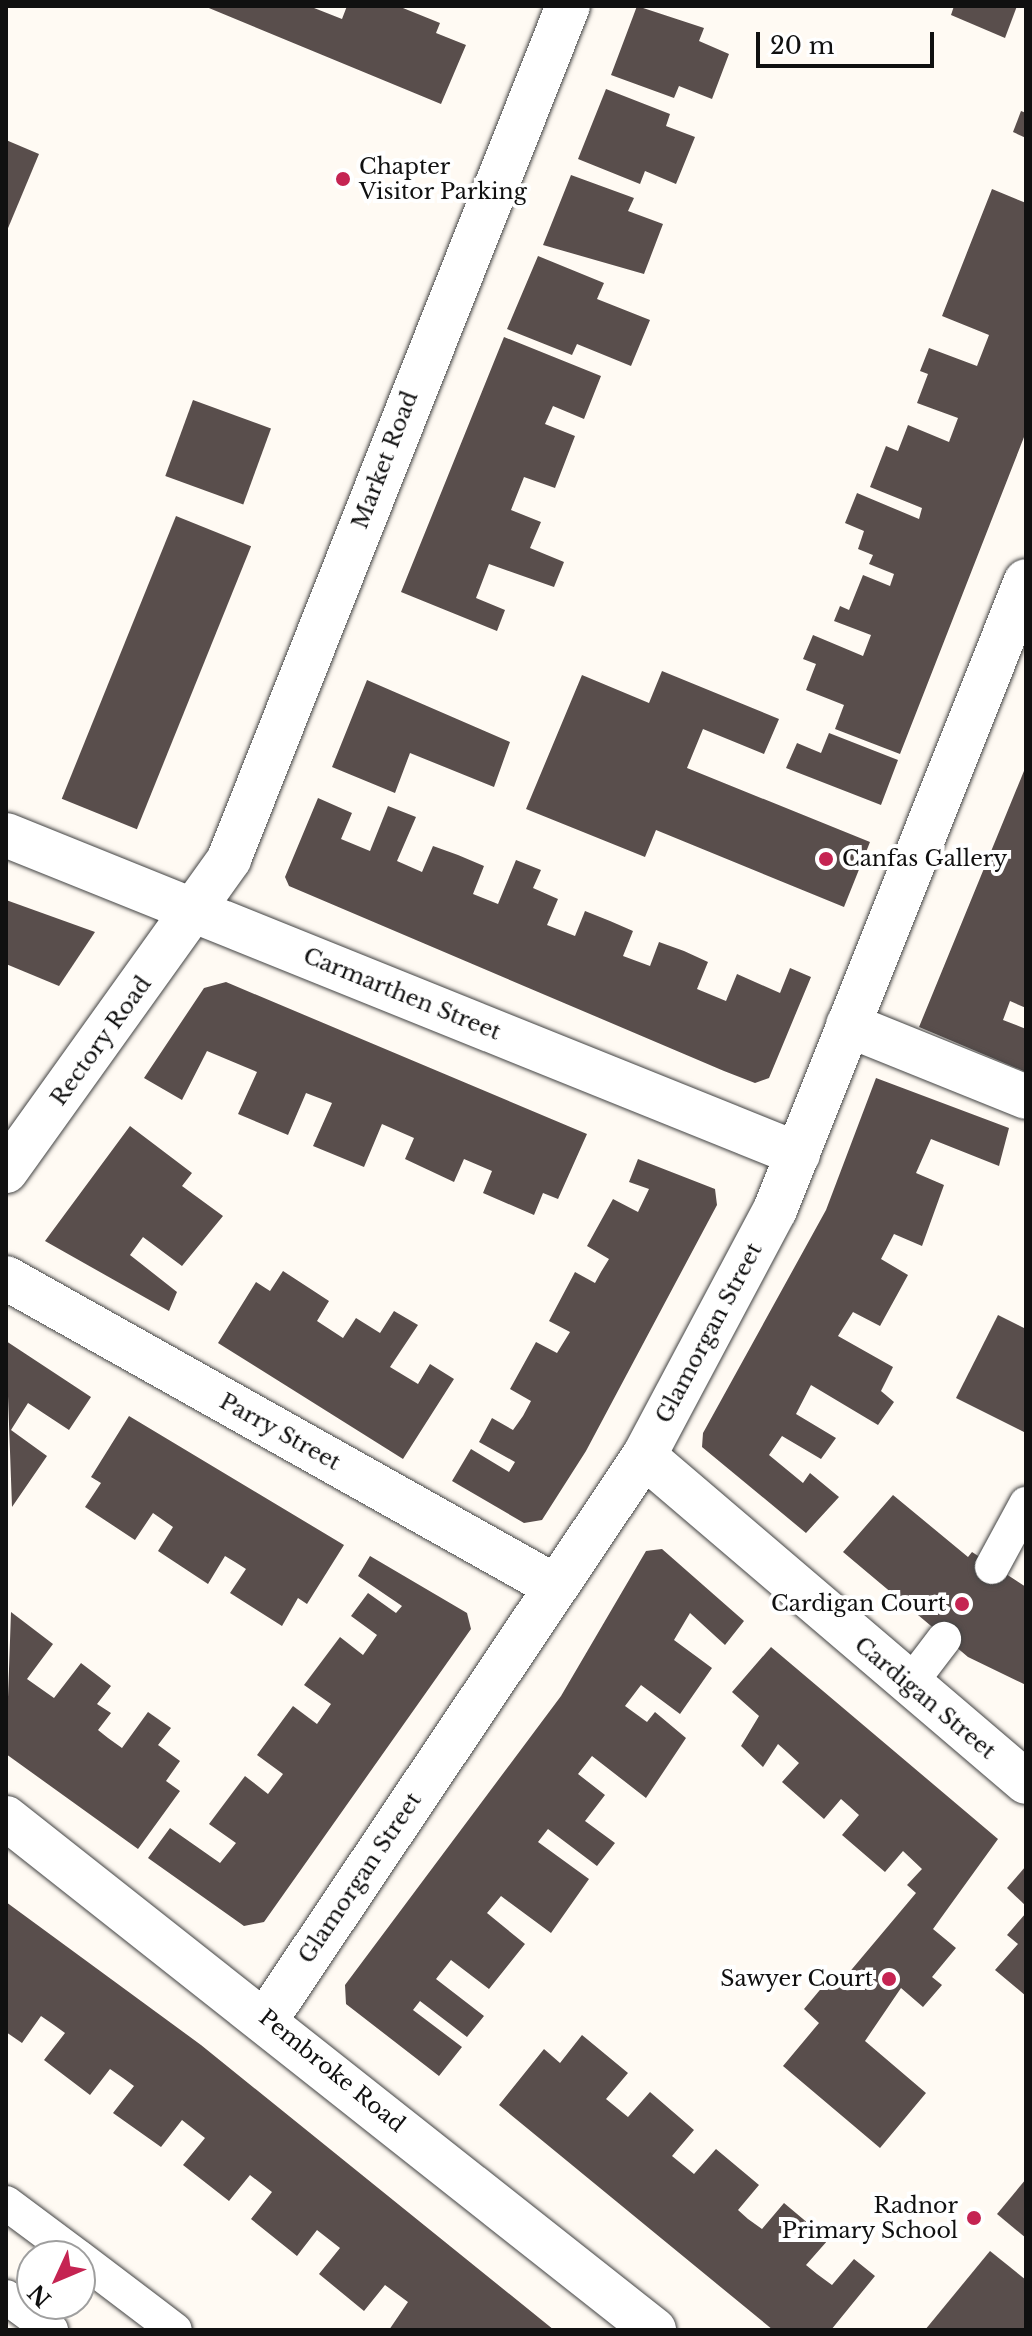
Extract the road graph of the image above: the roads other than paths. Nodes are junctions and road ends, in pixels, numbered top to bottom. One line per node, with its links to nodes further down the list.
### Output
1 (568, 6): 4 (street, Market Road)
2 (1026, 581): 5 (street, Glamorgan Street)
3 (6, 835): 4 (street, Carmarthen Street)
4 (196, 911): 7 (street, Carmarthen Street); 8 (street, Rectory Road)
5 (848, 1025): 6 (street); 7 (street, Glamorgan Street)
6 (1026, 1097)
7 (798, 1154): 10 (street, Glamorgan Street)
8 (6, 1171)
9 (6, 1278): 13 (street, Parry Street)
10 (644, 1456): 13 (street, Glamorgan Street); 15 (street, Cardigan Street)
11 (1026, 1504): 12 (lane)
12 (992, 1567)
13 (553, 1585): 18 (street, Glamorgan Street)
14 (944, 1639): 15 (lane)
15 (909, 1685): 16 (street, Cardigan Street)
16 (1026, 1782)
17 (6, 1818): 18 (street, Pembroke Road)
18 (267, 2018): 25 (street, Pembroke Road)
19 (6, 2203): 20 (lane)
20 (55, 2240)
21 (96, 2271): 24 (lane)
22 (6, 2297): 23 (lane)
23 (51, 2330)
24 (175, 2330)
25 (654, 2330)

